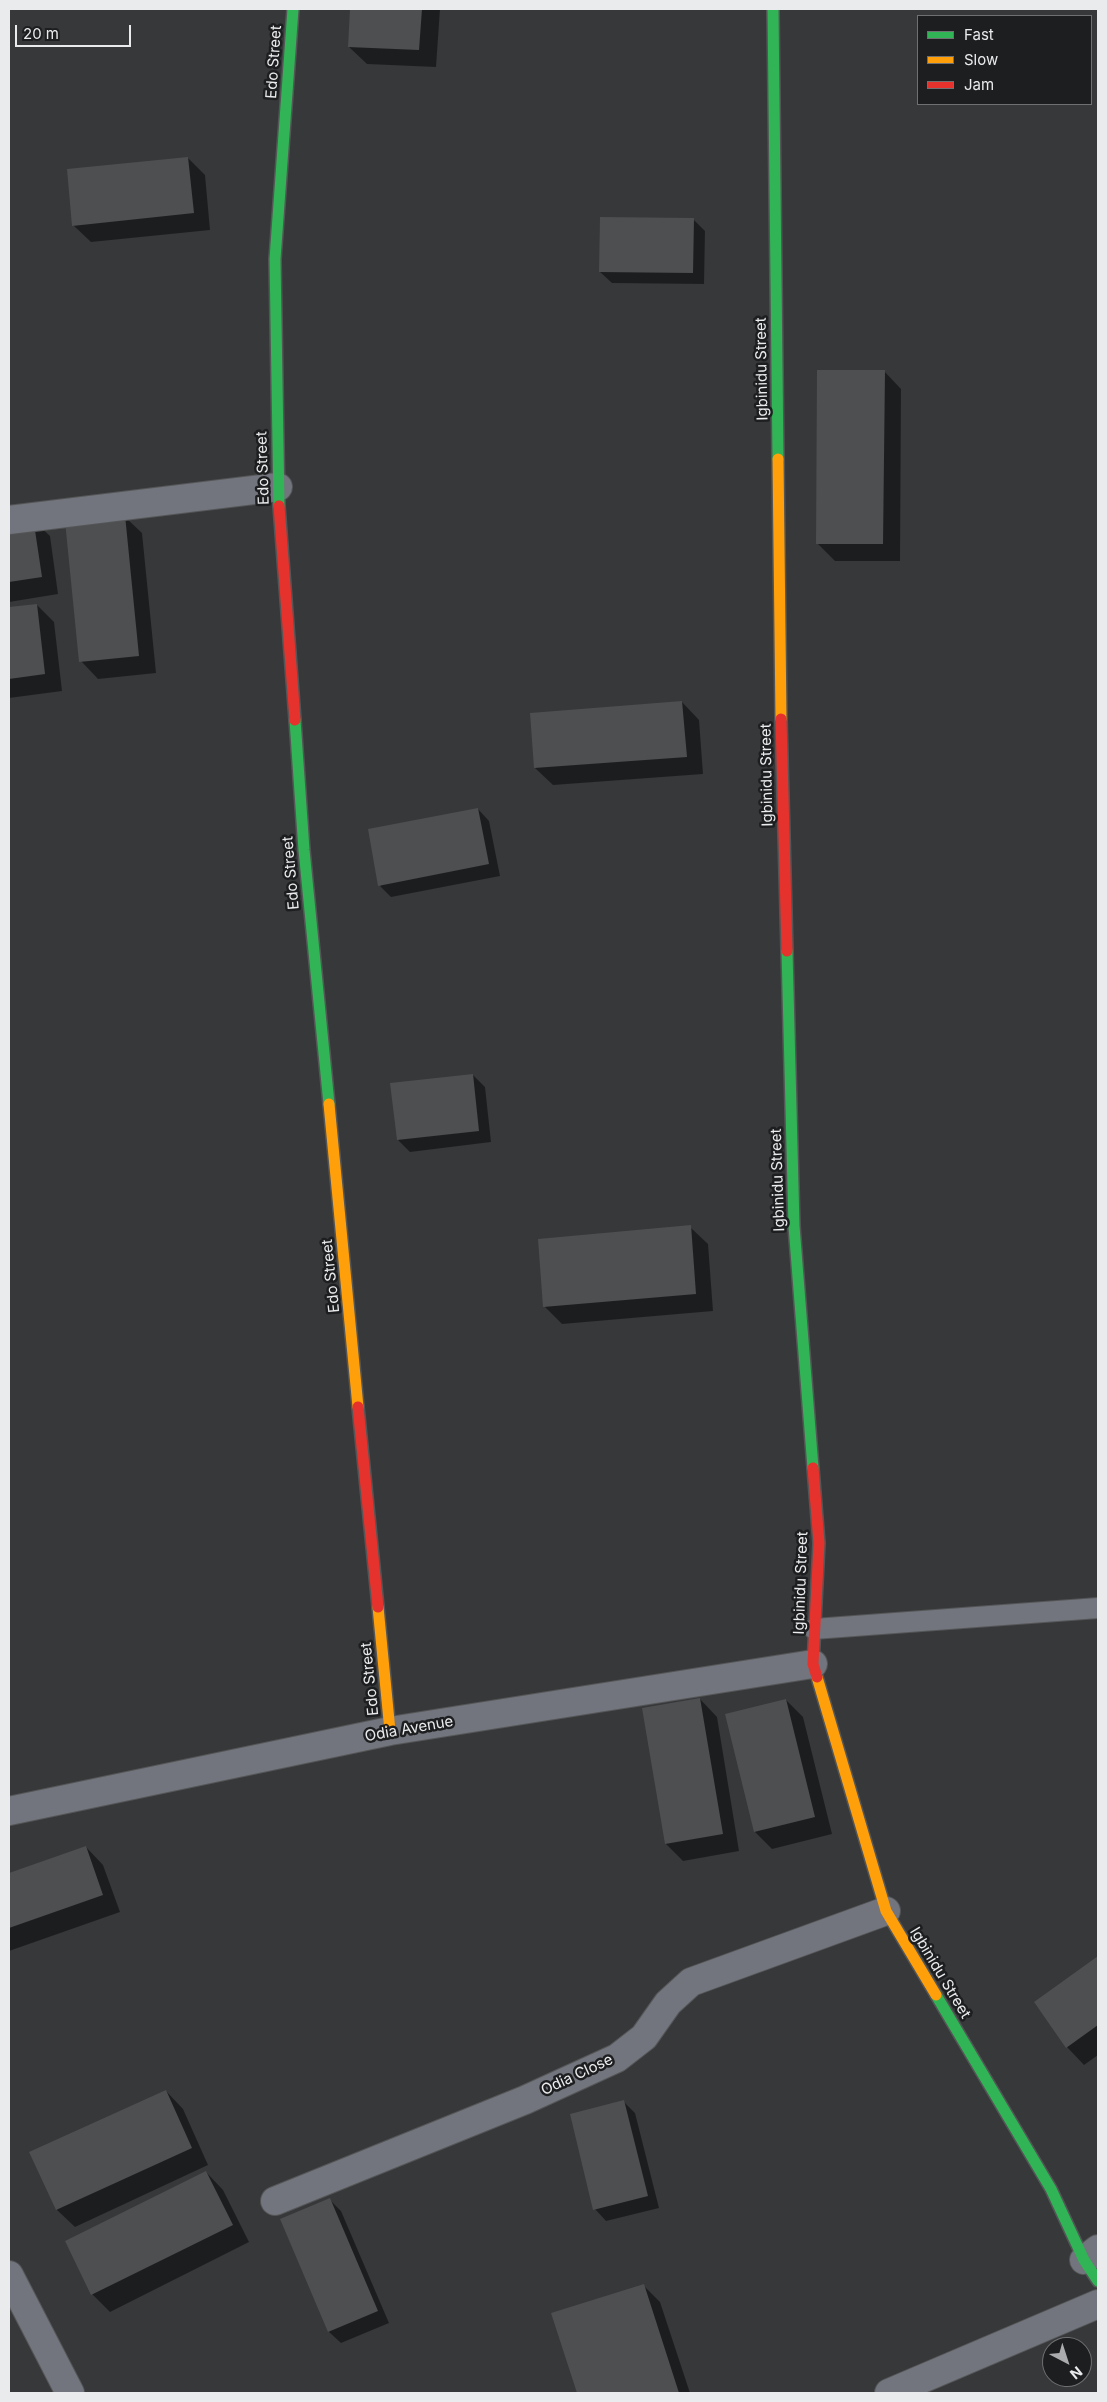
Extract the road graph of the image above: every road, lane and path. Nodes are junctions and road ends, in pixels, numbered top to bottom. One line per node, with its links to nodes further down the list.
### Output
1 (293, 9): 3 (street, Edo Street)
2 (773, 9): 6 (street, Igbinidu Street)
3 (278, 487): 4 (street); 8 (street, Edo Street)
4 (9, 520)
5 (1098, 1608): 6 (lane)
6 (814, 1629): 7 (street, Igbinidu Street)
7 (813, 1664): 8 (street, Odia Avenue); 10 (street, Igbinidu Street)
8 (390, 1731): 9 (street, Odia Avenue)
9 (9, 1811)
10 (886, 1912): 11 (street, Odia Close); 12 (street, Igbinidu Street)
11 (275, 2201)
12 (1094, 2263)
13 (9, 2275): 15 (street)
14 (1098, 2304): 16 (street)
15 (70, 2393)
16 (889, 2393)

